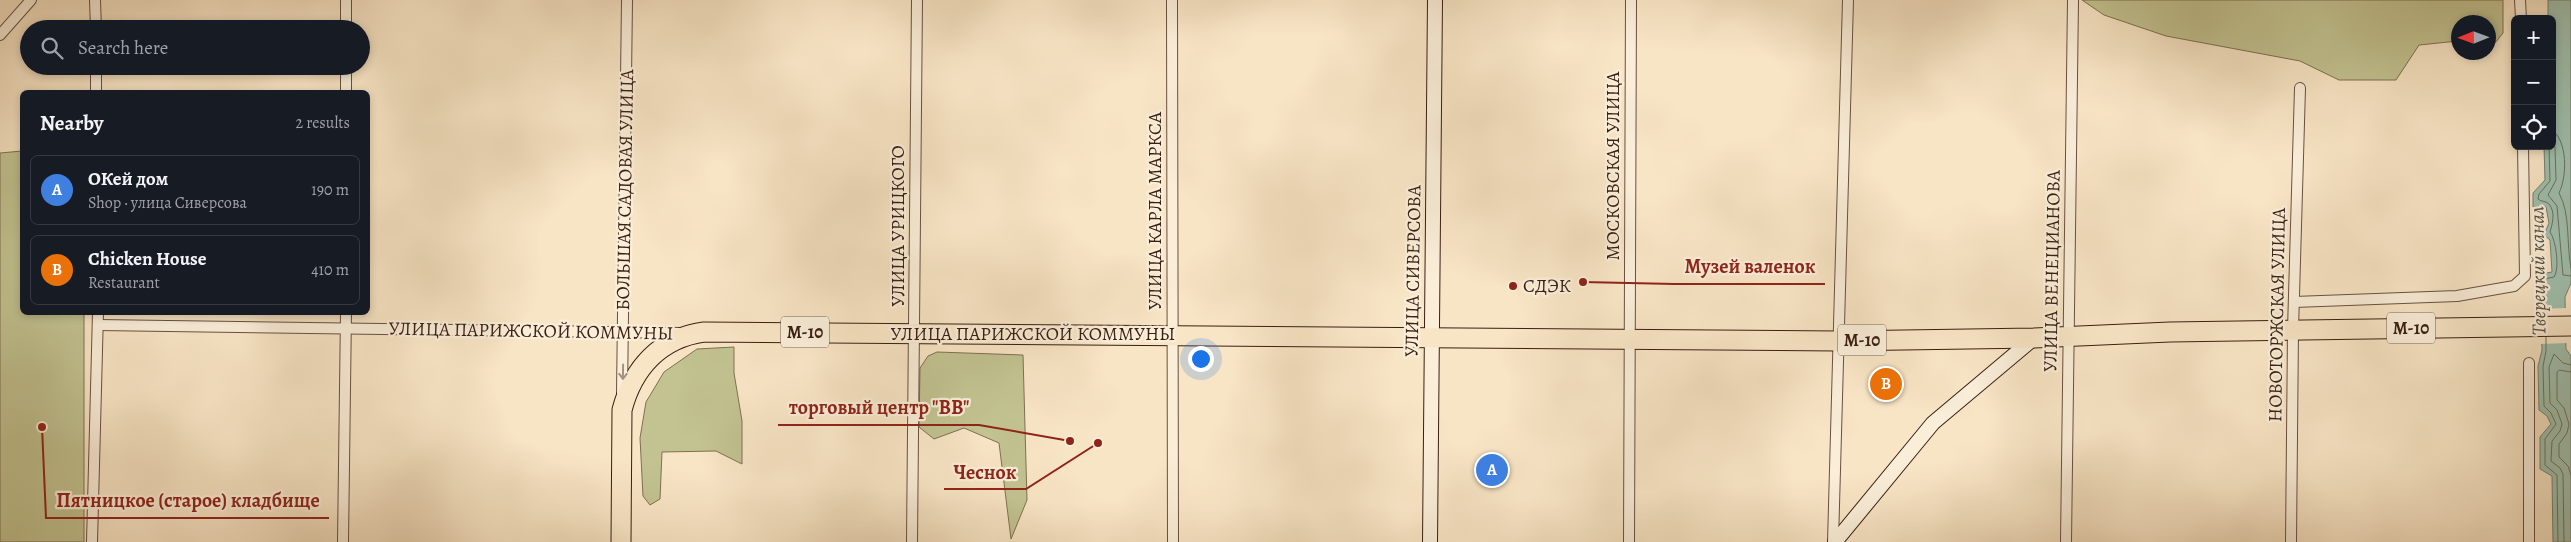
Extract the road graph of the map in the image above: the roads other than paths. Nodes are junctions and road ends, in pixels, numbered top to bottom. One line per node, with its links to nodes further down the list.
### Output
1 (31, 0): 15 (street)
2 (96, 0): 13 (street)
3 (346, 0): 14 (street)
4 (627, 0): 29 (street, БОЛЬШАЯ САДОВАЯ УЛИЦА)
5 (917, 0): 31 (street, УЛИЦА УРИЦКОГО)
6 (1172, 0): 32 (street, УЛИЦА КАРЛА МАРКСА)
7 (1435, 0): 33 (street, УЛИЦА СИВЕРСОВА)
8 (1631, 0): 35 (street, МОСКОВСКАЯ УЛИЦА)
9 (1848, 0): 37 (street)
10 (2073, 0): 34 (street, УЛИЦА ВЕНЕЦИАНОВА)
11 (2520, 0): 12 (street)
12 (2520, 15)
13 (96, 20)
14 (346, 20)
15 (0, 35)
16 (96, 75): 19 (street)
17 (346, 75): 20 (street)
18 (2300, 88): 22 (street, НОВОТОРЖСКАЯ УЛИЦА)
19 (96, 90)
20 (346, 90)
21 (2523, 150): 22 (street)
22 (2294, 302): 28 (street, НОВОТОРЖСКАЯ УЛИЦА)
23 (98, 315): 25 (street)
24 (346, 315): 27 (street)
25 (98, 325): 27 (street, УЛИЦА ПАРИЖСКОЙ КОММУНЫ); 41 (street)
26 (2571, 326): 28 (highway, М-10)
27 (346, 328): 29 (street, УЛИЦА ПАРИЖСКОЙ КОММУНЫ); 42 (street)
28 (2293, 330): 34 (highway, М-10); 50 (street, НОВОТОРЖСКАЯ УЛИЦА)
29 (623, 333): 30 (street, УЛИЦА ПАРИЖСКОЙ КОММУНЫ); 40 (street, БОЛЬШАЯ САДОВАЯ УЛИЦА, one-way to 40)
30 (694, 333): 31 (highway, УЛИЦА ПАРИЖСКОЙ КОММУНЫ / М-10); 38 (highway, УЛИЦА ПАРИЖСКОЙ КОММУНЫ / М-10)
31 (915, 333): 32 (highway, УЛИЦА ПАРИЖСКОЙ КОММУНЫ / М-10); 44 (street, УЛИЦА УРИЦКОГО)
32 (1173, 335): 33 (highway, УЛИЦА ПАРИЖСКОЙ КОММУНЫ / М-10); 45 (street, УЛИЦА КАРЛА МАРКСА)
33 (1431, 337): 35 (highway, М-10); 46 (street, УЛИЦА СИВЕРСОВА)
34 (2068, 337): 36 (highway, М-10); 49 (street, УЛИЦА ВЕНЕЦИАНОВА)
35 (1630, 338): 37 (highway, М-10); 47 (street, МОСКОВСКАЯ УЛИЦА)
36 (2034, 338): 37 (highway, М-10); 48 (street)
37 (1838, 341): 48 (street)
38 (648, 358): 40 (highway, БОЛЬШАЯ САДОВАЯ УЛИЦА / М-10)
39 (2529, 363): 51 (street)
40 (622, 410): 43 (highway, БОЛЬШАЯ САДОВАЯ УЛИЦА / М-10)
41 (92, 542)
42 (343, 542)
43 (621, 542)
44 (912, 542)
45 (1173, 542)
46 (1430, 542)
47 (1629, 542)
48 (1834, 542)
49 (2066, 542)
50 (2292, 542)
51 (2529, 542)

